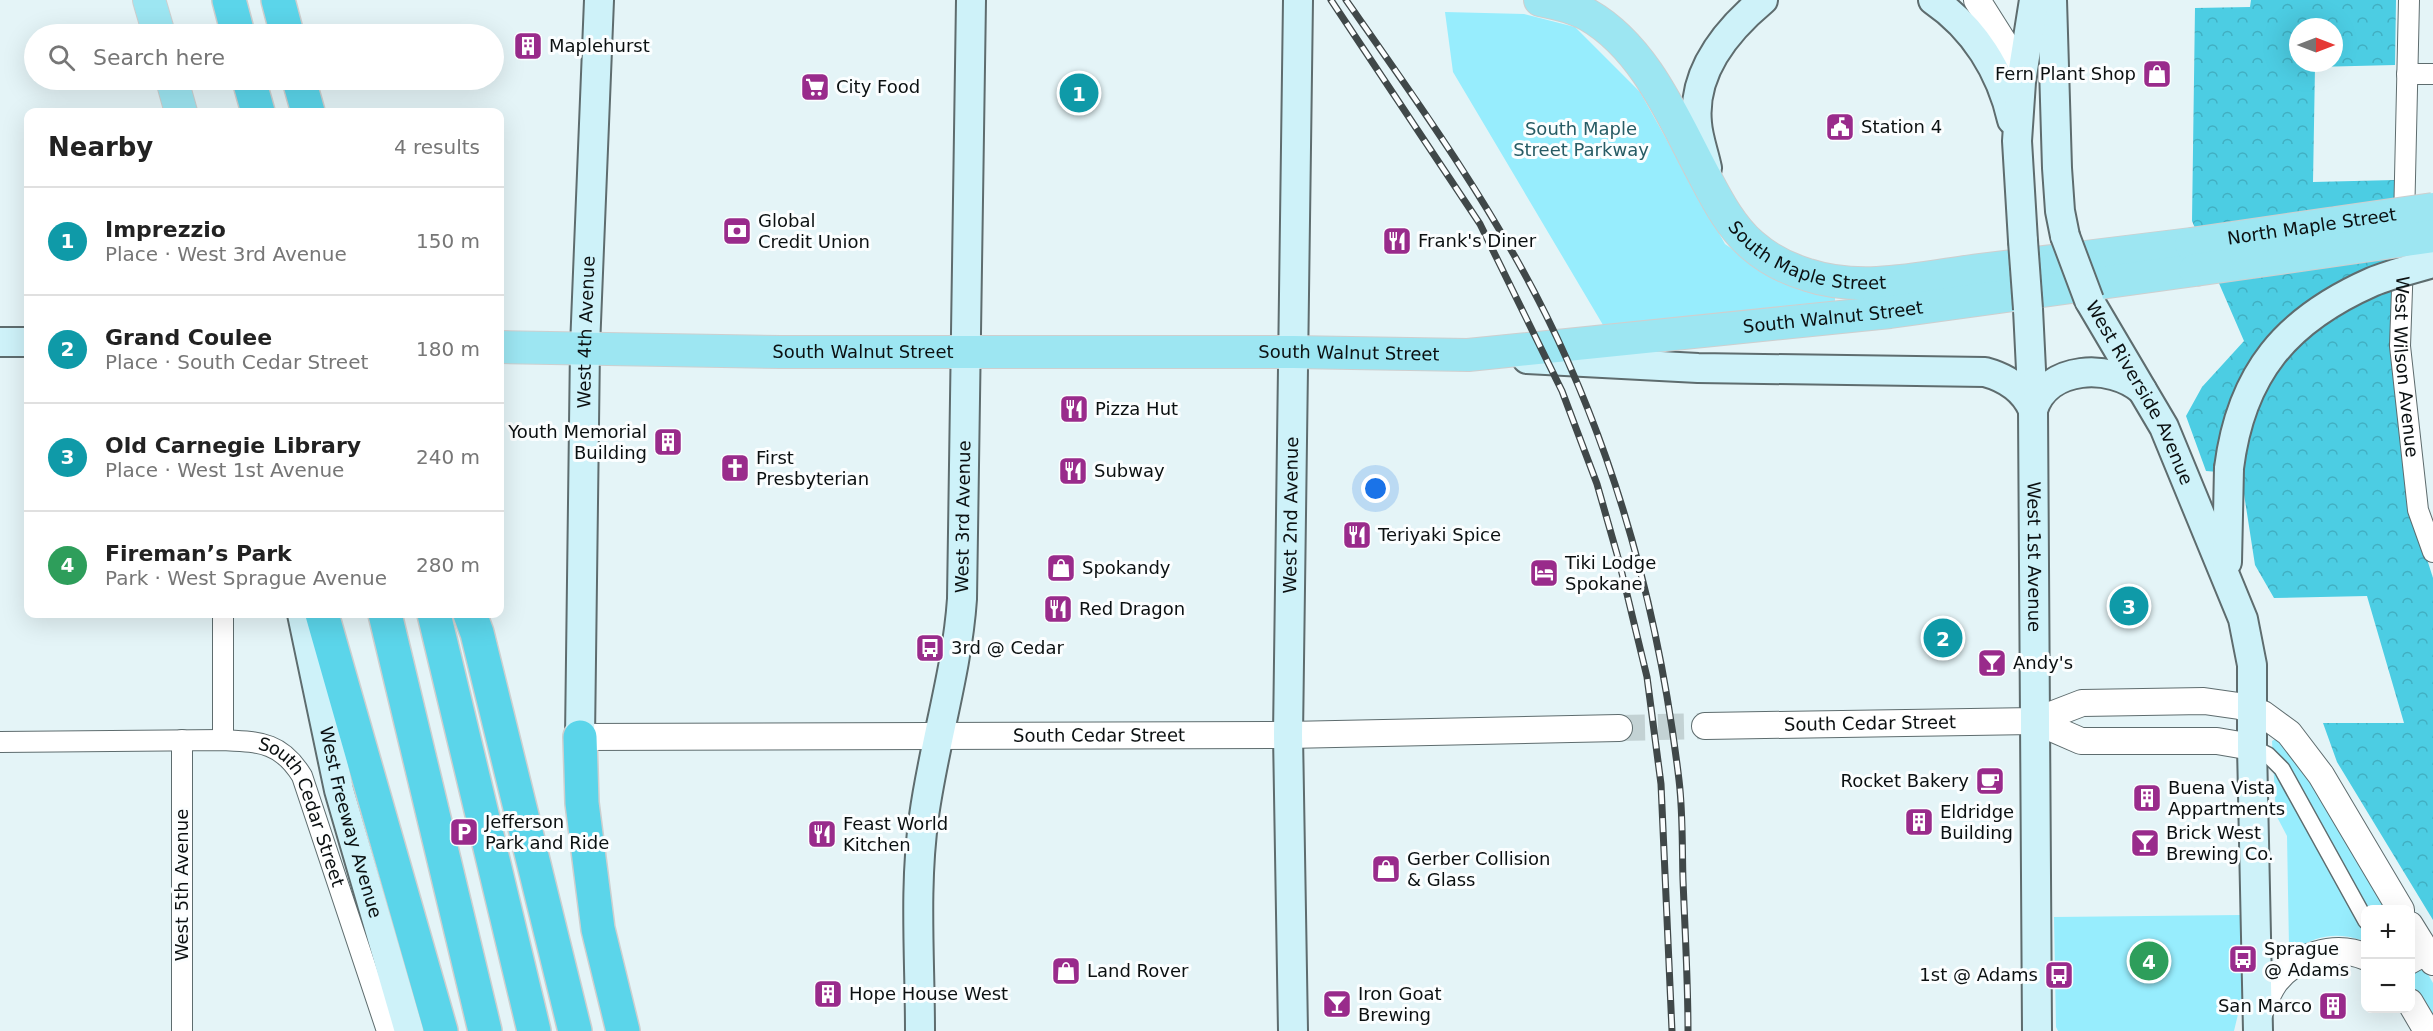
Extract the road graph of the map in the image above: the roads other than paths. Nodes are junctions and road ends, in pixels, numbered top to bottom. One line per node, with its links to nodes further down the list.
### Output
1 (149, 0): 14 (main road)
2 (229, 0): 15 (highway)
3 (278, 0): 16 (highway)
4 (599, 0): 35 (main road, West 4th Avenue)
5 (971, 0): 36 (main road, West 3rd Avenue)
6 (1298, 0): 37 (main road, West 2nd Avenue)
7 (1540, 0): 27 (main road, South Maple Street)
8 (1763, 0): 27 (main road)
9 (1933, 0): 26 (main road)
10 (2034, 0): 19 (main road, West 1st Avenue)
11 (2052, 0): 39 (main road, West Riverside Avenue, bridge)
12 (2409, 0): 17 (street, West Wilson Avenue)
13 (1976, 1): 19 (street, West 1st Avenue)
14 (156, 24)
15 (235, 24)
16 (284, 24)
17 (2407, 74): 18 (street); 41 (street, West Wilson Avenue)
18 (2433, 74)
19 (2021, 82): 26 (main road, West 1st Avenue)
20 (175, 90): 23 (main road)
21 (252, 90): 24 (highway)
22 (302, 90): 25 (highway)
23 (180, 108)
24 (257, 108)
25 (307, 108)
26 (2017, 141): 40 (main road, West 1st Avenue, bridge)
27 (1712, 191): 30 (main road, South Maple Street)
28 (2433, 209): 30 (main road, North Maple Street, bridge)
29 (2433, 236): 30 (main road, North Maple Street, bridge)
30 (2193, 257): 38 (main road, South Walnut Street)
31 (2433, 263): 42 (main road, bridge)
32 (0, 342): 33 (main road)
33 (24, 342)
34 (504, 346): 35 (main road, South Walnut Street)
35 (585, 347): 36 (main road, South Walnut Street); 55 (main road, West 4th Avenue)
36 (964, 352): 37 (main road, South Walnut Street); 54 (main road, West 3rd Avenue)
37 (1293, 352): 38 (main road, South Walnut Street); 53 (main road, West 2nd Avenue)
38 (1468, 355): 40 (main road)
39 (2142, 390): 40 (main road); 42 (main road, West Riverside Avenue)
40 (2033, 411): 50 (main road, West 1st Avenue)
41 (2433, 552)
42 (2226, 573): 49 (main road, West Riverside Avenue)
43 (223, 618): 57 (street)
44 (303, 618): 69 (main road, West Freeway Avenue)
45 (323, 618): 70 (highway)
46 (386, 618): 71 (highway)
47 (435, 618): 72 (highway)
48 (471, 618): 73 (highway)
49 (2253, 710): 50 (street, South Cedar Street); 59 (main road, West Riverside Avenue); 60 (street)
50 (2035, 721): 51 (street, South Cedar Street); 59 (street, South Cedar Street); 77 (main road, West 1st Avenue)
51 (1705, 726)
52 (1619, 728): 53 (street, South Cedar Street)
53 (1288, 735): 54 (street, South Cedar Street); 76 (main road, West 2nd Avenue)
54 (938, 736): 55 (street, South Cedar Street); 75 (main road, West 3rd Avenue)
55 (580, 737): 74 (highway)
56 (182, 740): 57 (street, South Cedar Street); 58 (street, South Cedar Street); 67 (street, West 5th Avenue)
57 (222, 740): 68 (street, South Cedar Street)
58 (0, 742)
59 (2252, 747): 61 (street); 66 (main road, West Riverside Avenue)
60 (2399, 905)
61 (2361, 912)
62 (2415, 938): 64 (street)
63 (2361, 955): 66 (street)
64 (2424, 960)
65 (2415, 1011): 78 (street)
66 (2258, 1024)
67 (182, 1031)
68 (387, 1031)
69 (409, 1031)
70 (441, 1031)
71 (485, 1031)
72 (534, 1031)
73 (575, 1031)
74 (623, 1031)
75 (920, 1031)
76 (1293, 1031)
77 (2037, 1031)
78 (2427, 1031)

